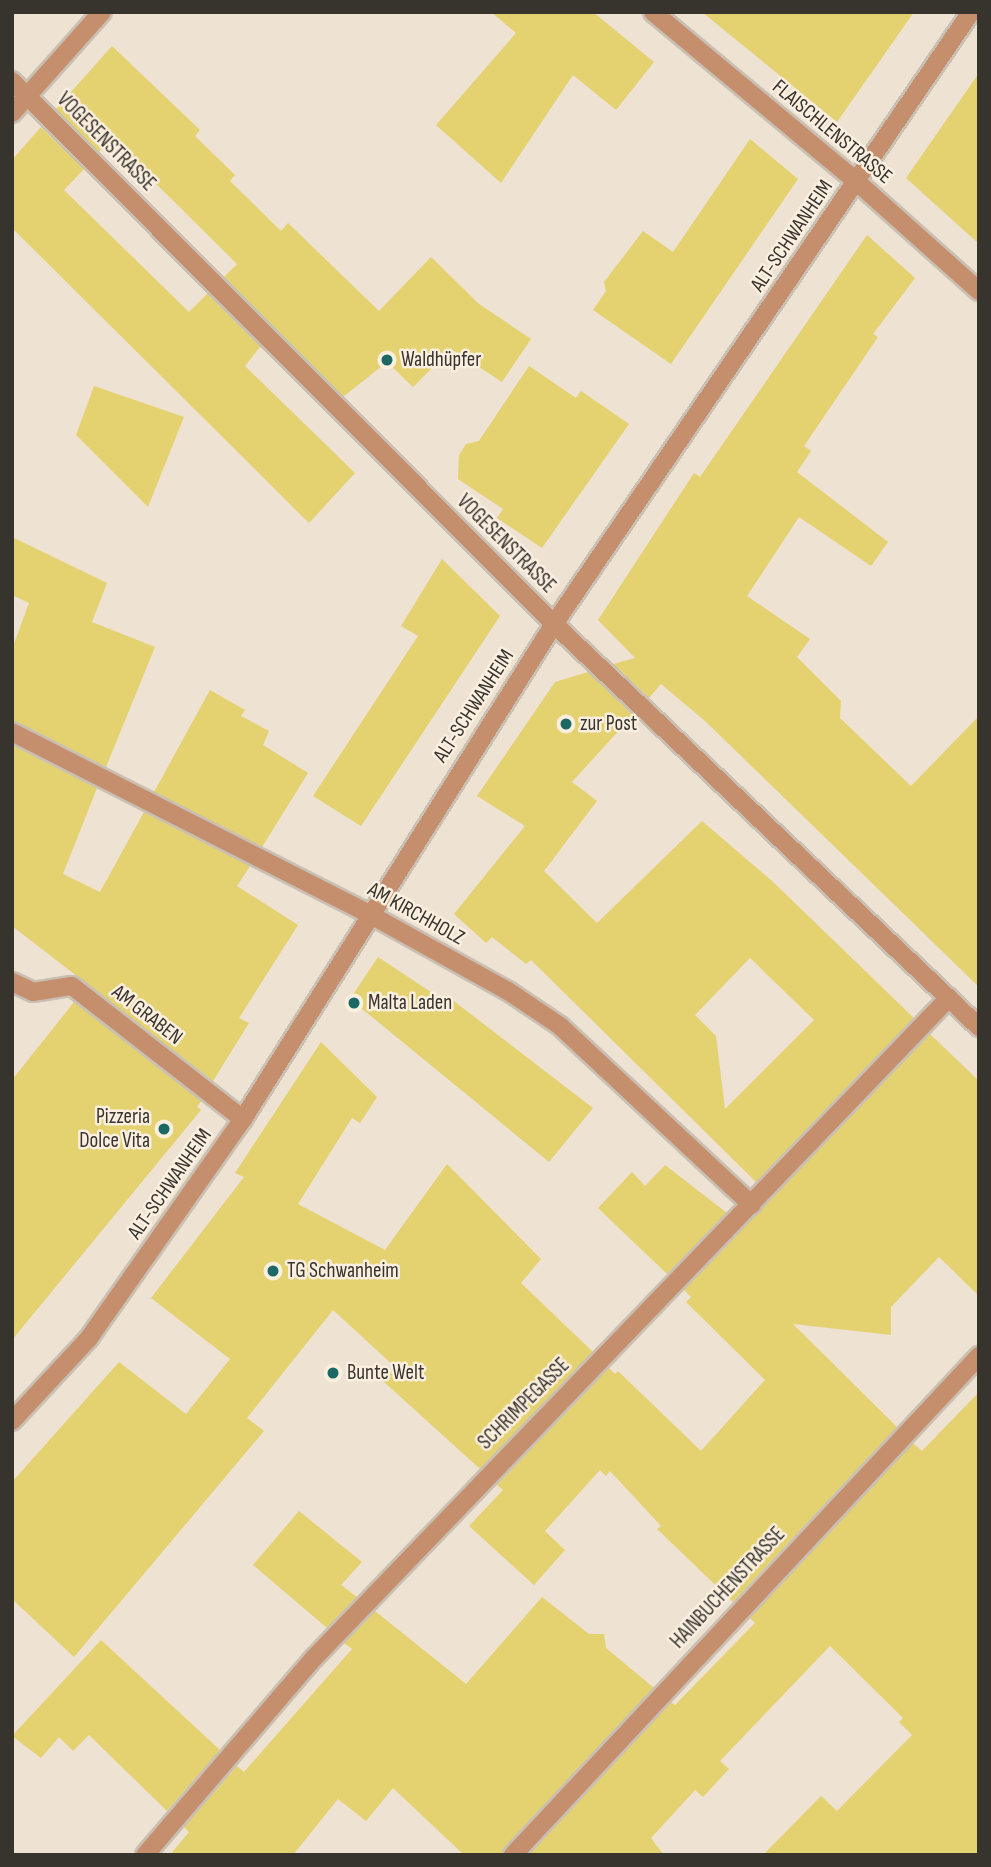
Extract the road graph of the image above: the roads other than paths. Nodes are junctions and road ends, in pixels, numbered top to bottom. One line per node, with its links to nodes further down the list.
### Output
1 (102, 12): 5 (street)
2 (653, 12): 7 (street, FLAISCHLENSTRASSE)
3 (971, 12): 7 (street, ALT-SCHWANHEIM)
4 (12, 81): 5 (street, VOGESENSTRASSE)
5 (27, 96): 6 (street); 9 (street, VOGESENSTRASSE)
6 (12, 113)
7 (857, 182): 8 (street, FLAISCHLENSTRASSE); 9 (street, ALT-SCHWANHEIM)
8 (979, 291)
9 (554, 624): 11 (street, ALT-SCHWANHEIM); 13 (street, VOGESENSTRASSE)
10 (12, 732): 11 (street, AM KIRCHHOLZ)
11 (369, 914): 15 (street, ALT-SCHWANHEIM); 16 (street, AM KIRCHHOLZ)
12 (12, 982): 15 (street, AM GRABEN)
13 (949, 998): 14 (street, VOGESENSTRASSE); 16 (street, SCHRIMPEGASSE)
14 (979, 1027)
15 (243, 1119): 18 (street, ALT-SCHWANHEIM)
16 (752, 1205): 19 (street, SCHRIMPEGASSE)
17 (979, 1356): 20 (street, HAINBUCHENSTRASSE)
18 (12, 1421)
19 (145, 1855)
20 (513, 1855)

